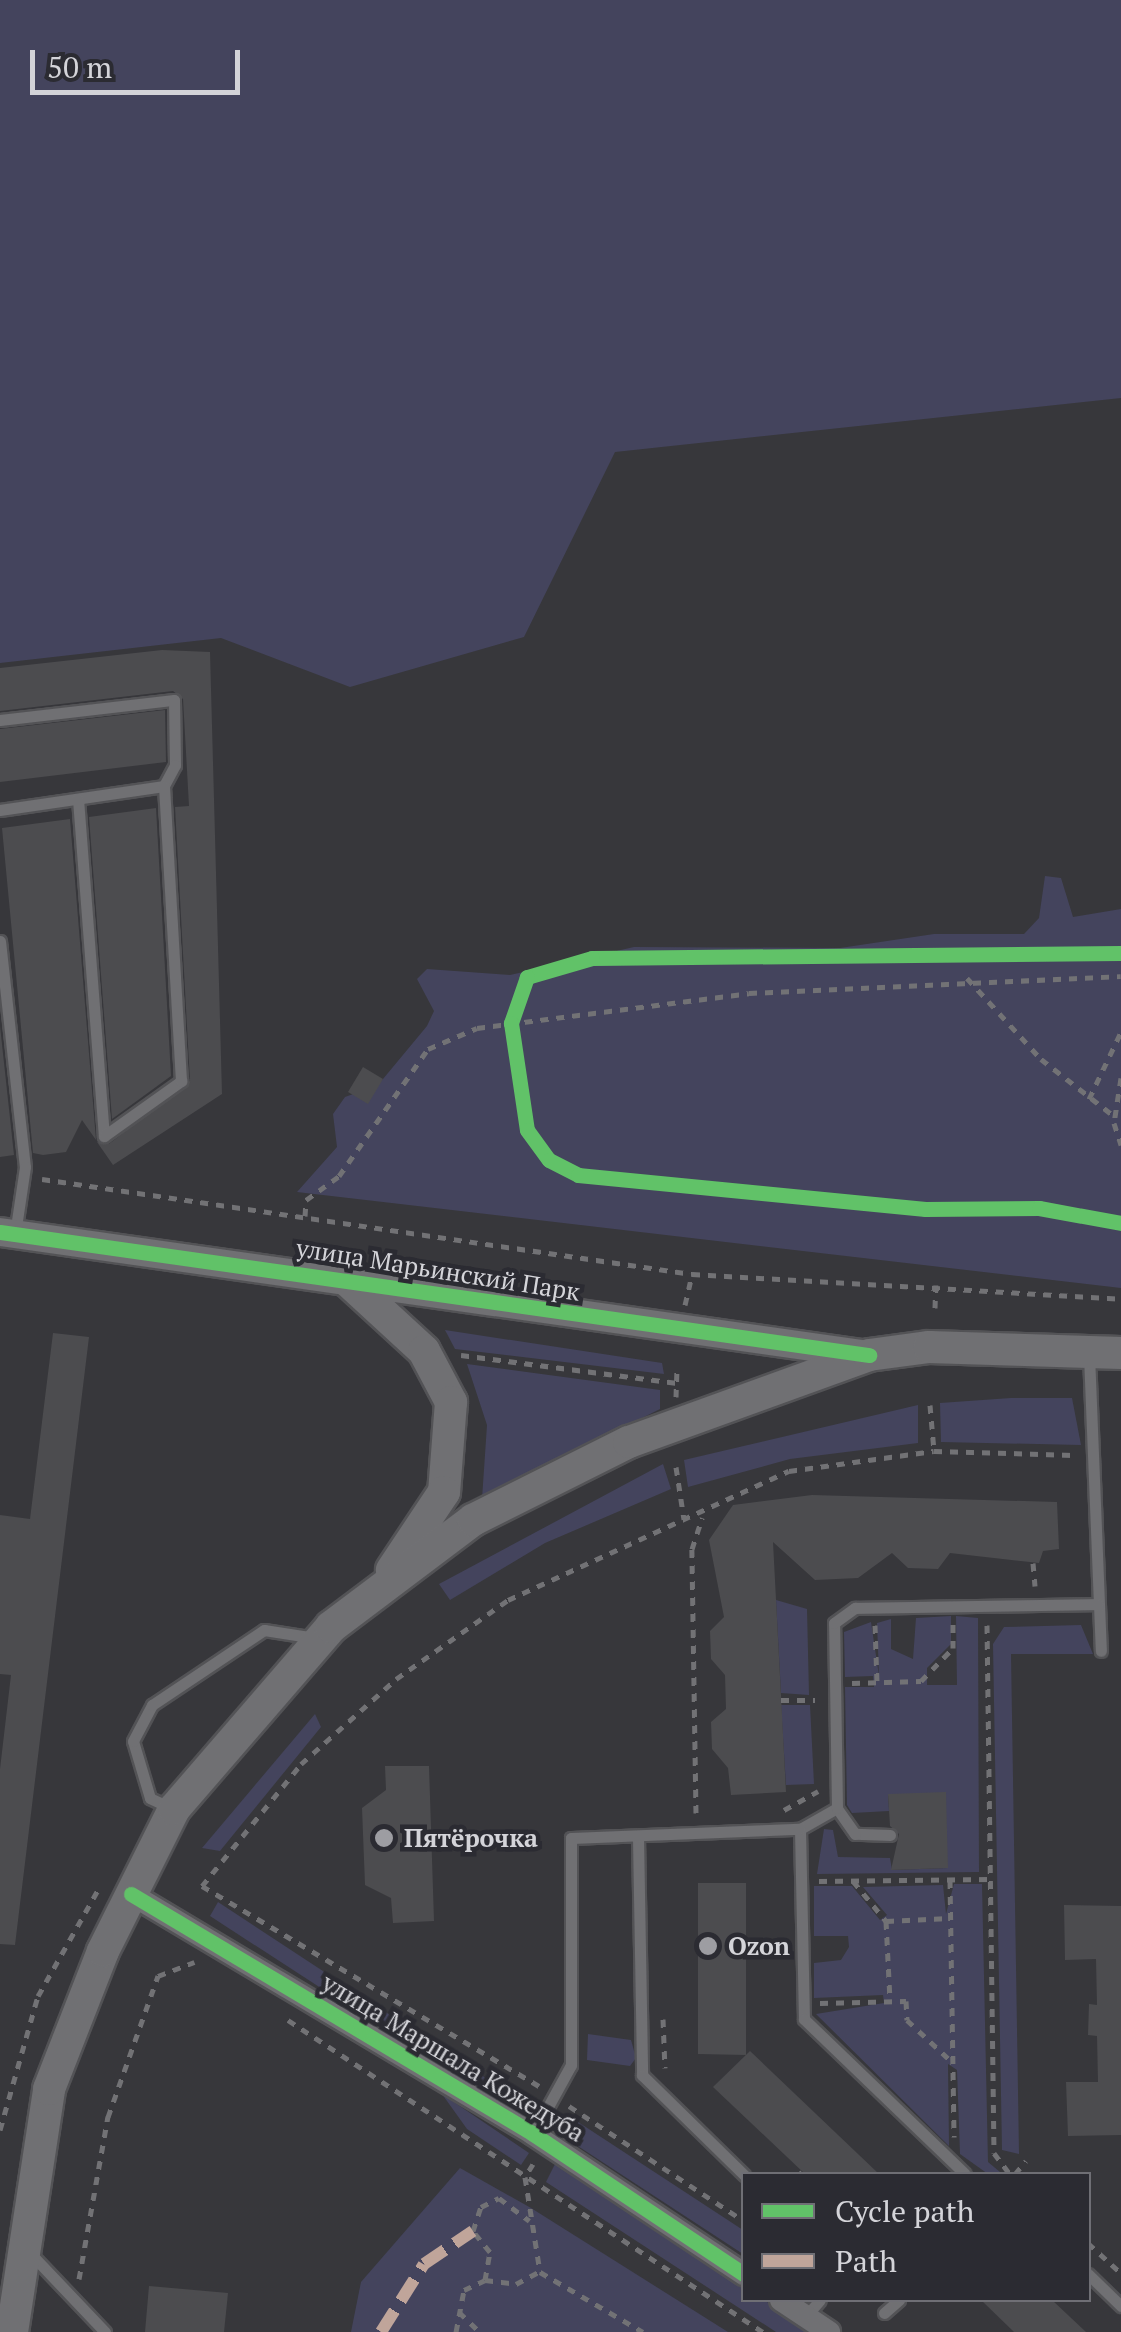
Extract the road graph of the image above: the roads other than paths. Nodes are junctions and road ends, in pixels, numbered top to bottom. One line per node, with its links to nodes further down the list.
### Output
1 (0, 720): 2 (lane)
2 (164, 786): 3 (lane); 3 (lane)
3 (78, 799): 4 (lane)
4 (0, 810)
5 (0, 941): 6 (lane)
6 (8, 1233): 7 (street, улица Марьинский Парк)
7 (348, 1280): 9 (street, улица Марьинский Парк); 10 (main road)
8 (1105, 1352): 9 (main road, улица Марьинский Парк); 11 (lane)
9 (868, 1355): 10 (main road)
10 (374, 1594): 12 (main road)
11 (1098, 1604): 13 (lane); 14 (lane)
12 (319, 1639): 15 (main road); 15 (lane)
13 (1101, 1651)
14 (837, 1808): 16 (lane); 17 (lane)
15 (174, 1809): 19 (main road)
16 (800, 1829): 18 (lane); 22 (lane)
17 (890, 1835)
18 (638, 1837): 20 (lane); 21 (lane)
19 (120, 1884): 20 (street, улица Маршала Кожедуба); 23 (main road)
20 (533, 2134): 24 (street, улица Маршала Кожедуба)
21 (741, 2172)
22 (963, 2172)
23 (21, 2244): 30 (main road); 31 (lane)
24 (741, 2272)
25 (1091, 2277): 27 (lane)
26 (898, 2302): 29 (lane)
27 (1121, 2306)
28 (813, 2308): 32 (street)
29 (884, 2313)
30 (12, 2332)
31 (105, 2332)
32 (829, 2332)

